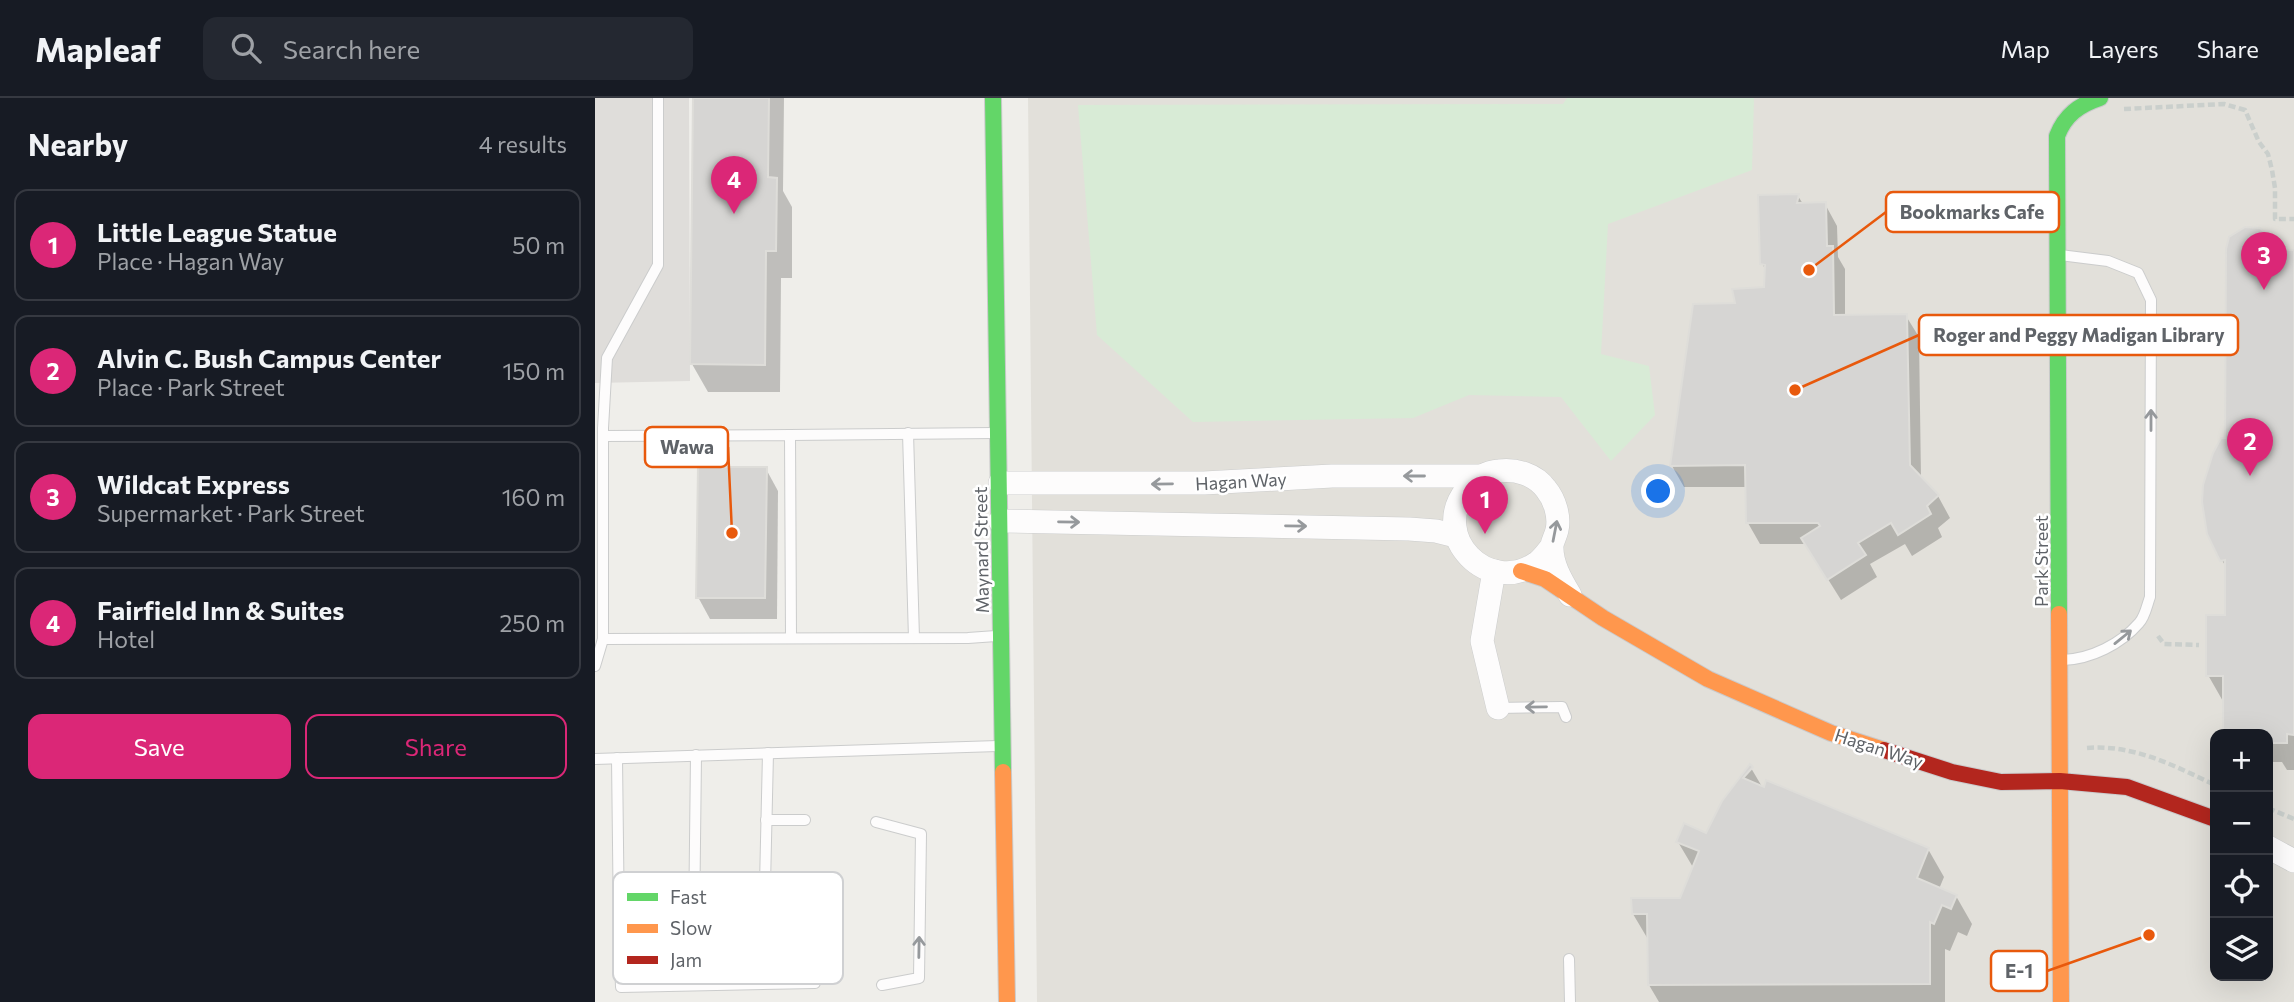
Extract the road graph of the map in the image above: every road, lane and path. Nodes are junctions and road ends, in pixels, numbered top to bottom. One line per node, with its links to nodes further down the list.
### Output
1 (658, 98): 12 (lane)
2 (993, 98): 10 (street, Maynard Street)
3 (2101, 98): 6 (street, Park Street)
4 (2119, 109): 5 (path)
5 (2294, 219)
6 (2058, 254): 27 (street, Park Street); 27 (lane, one-way to 6)
7 (2172, 327): 8 (path)
8 (2219, 329)
9 (908, 433): 10 (lane); 11 (lane); 24 (lane)
10 (999, 433): 14 (street, Maynard Street)
11 (790, 435): 12 (lane); 23 (lane)
12 (603, 436): 25 (lane)
13 (1482, 476): 14 (street, Hagan Way, one-way to 14); 16 (street); 17 (street, Hagan Way, one-way to 13)
14 (1000, 483): 15 (street, Maynard Street)
15 (1000, 521): 16 (street, one-way to 16); 21 (street, Maynard Street)
16 (1456, 536): 18 (street)
17 (1552, 546): 19 (street); 20 (street, Hagan Way)
18 (1494, 571): 19 (street, Hagan Way); 29 (street)
19 (1521, 571): 20 (street, Hagan Way)
20 (1570, 595): 37 (street, Hagan Way)
21 (1002, 636): 24 (lane); 31 (street, Maynard Street)
22 (2158, 636): 26 (path)
23 (792, 637): 24 (lane); 25 (lane)
24 (914, 638)
25 (603, 639): 28 (lane)
26 (2199, 645)
27 (2061, 661): 37 (street, Park Street)
28 (595, 666)
29 (1498, 708): 30 (lane, one-way to 29)
30 (1566, 717)
31 (1003, 745): 33 (lane); 54 (street, Maynard Street)
32 (2076, 749): 38 (path)
33 (768, 753): 34 (lane); 42 (lane)
34 (696, 755): 35 (lane); 48 (lane)
35 (617, 758): 36 (lane); 47 (lane)
36 (595, 759)
37 (2060, 781): 40 (street, Hagan Way); 56 (street, Park Street)
38 (2210, 783)
39 (2273, 810): 41 (path)
40 (2210, 817)
41 (2294, 819)
42 (766, 820): 43 (lane); 49 (lane)
43 (805, 820)
44 (876, 822): 53 (lane, one-way to 44)
45 (2273, 850): 46 (street)
46 (2294, 861)
47 (618, 872)
48 (695, 872)
49 (765, 872)
50 (1569, 959): 55 (lane)
51 (621, 984): 52 (lane)
52 (766, 984)
53 (882, 985)
54 (1007, 1002)
55 (1570, 1002)
56 (2061, 1002)

